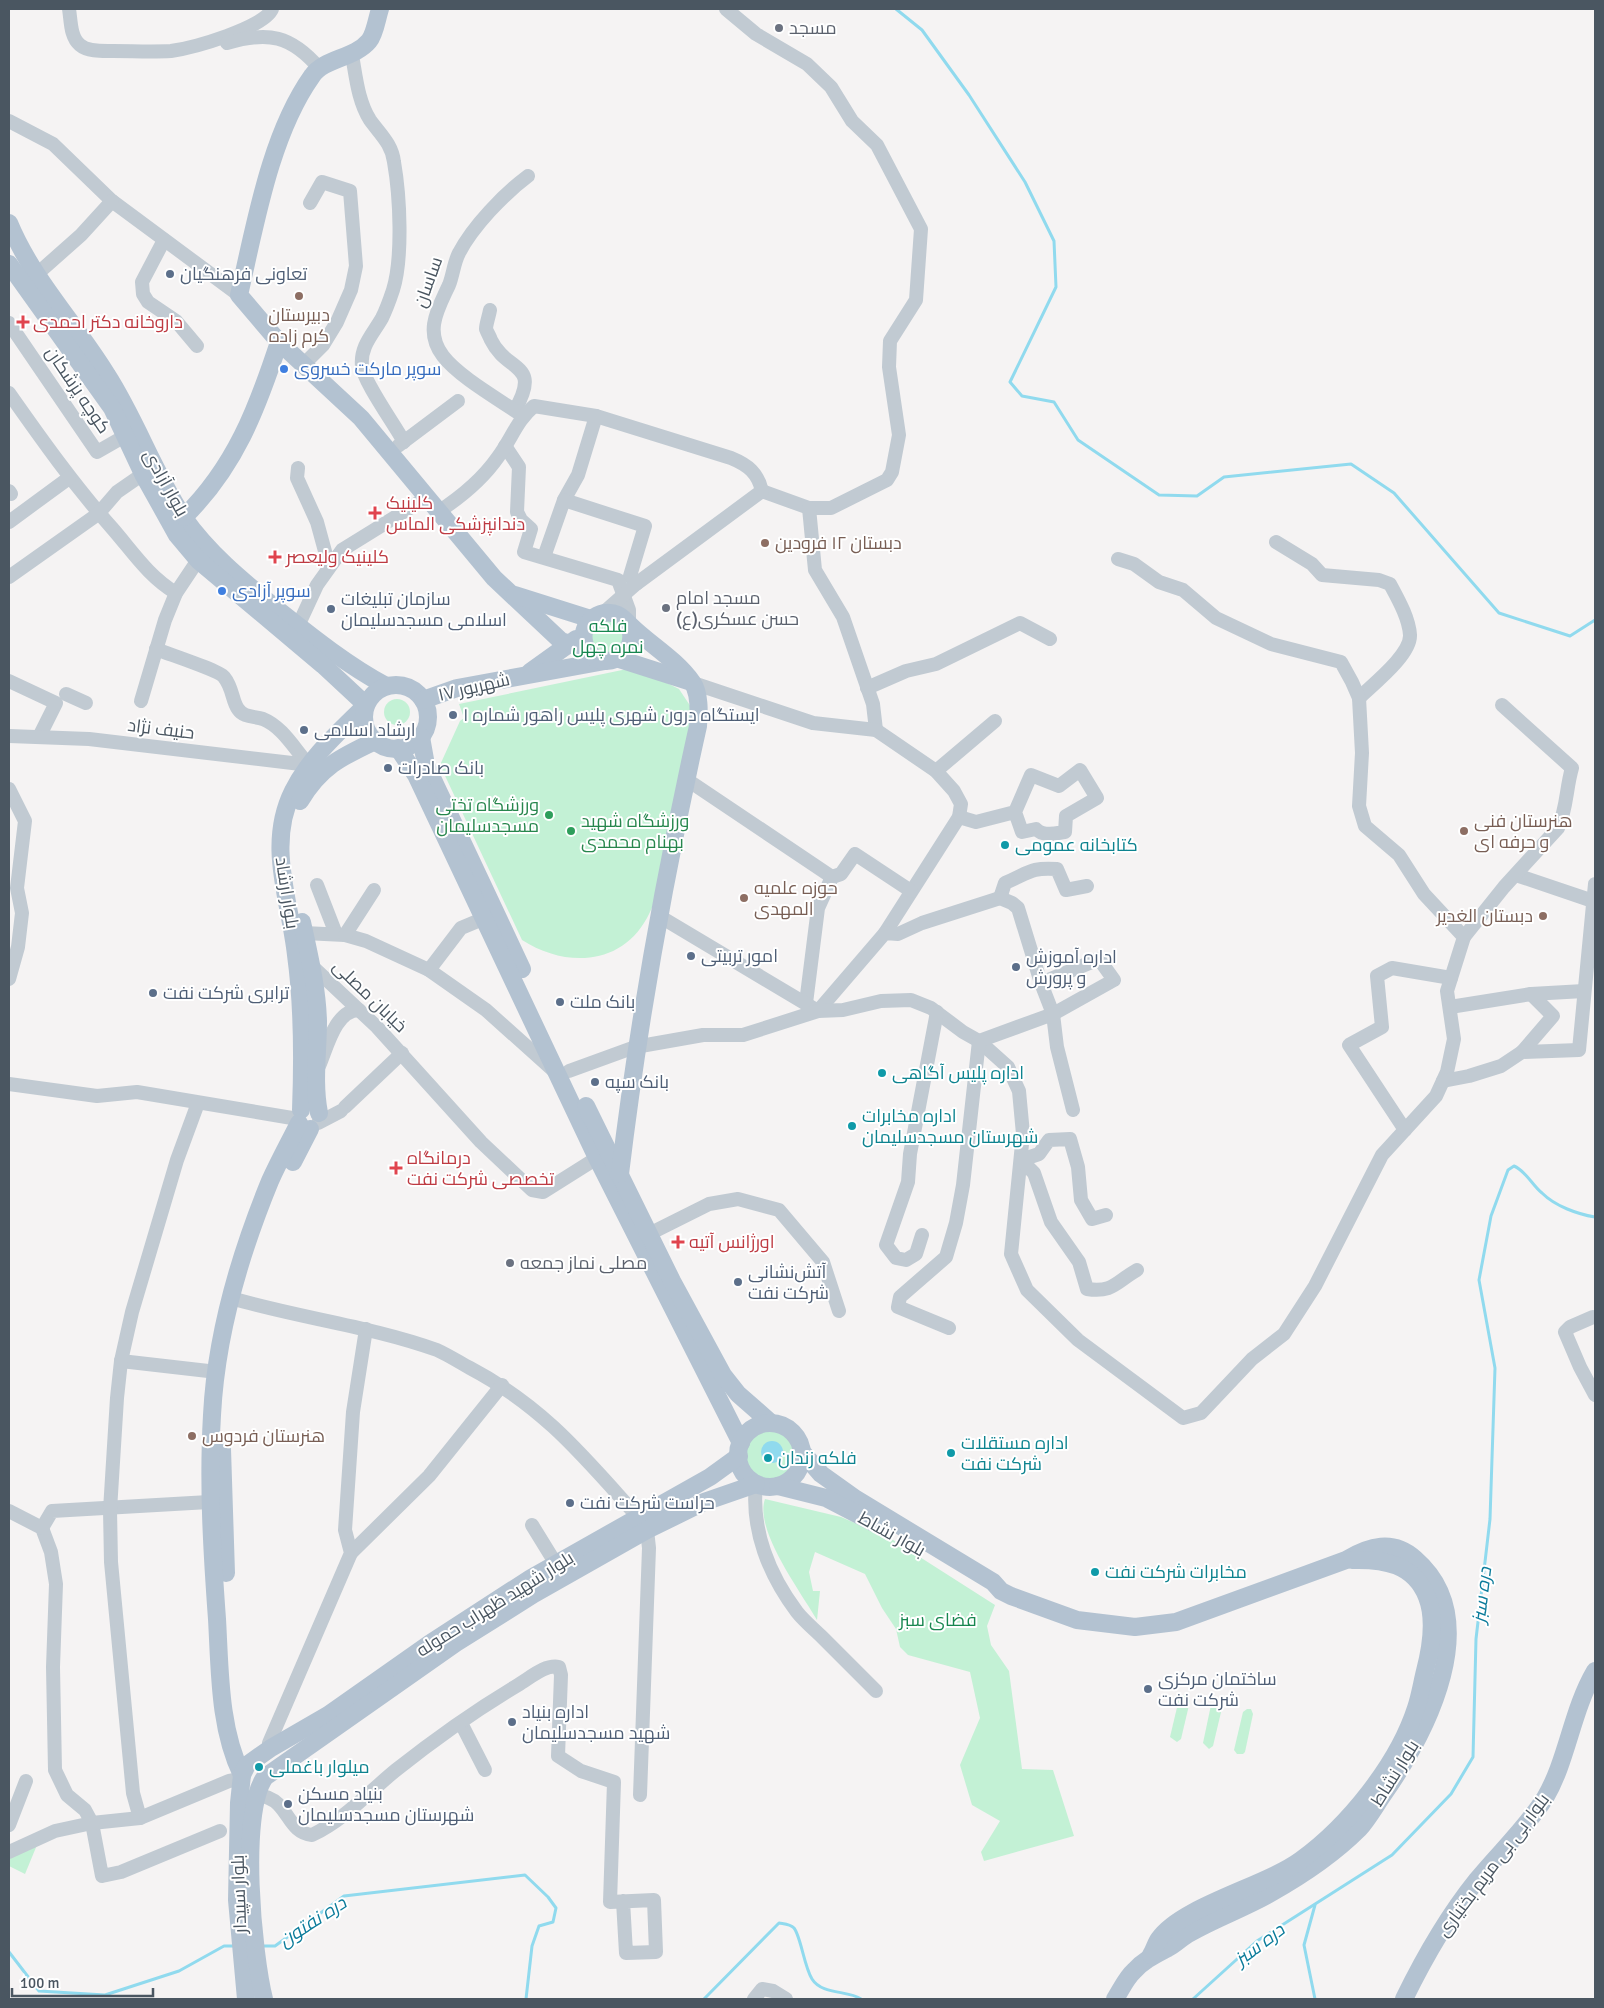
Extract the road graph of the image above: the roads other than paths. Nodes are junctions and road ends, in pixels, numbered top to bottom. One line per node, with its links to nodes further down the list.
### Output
1 (69, 9): 5 (street)
2 (272, 9): 5 (street)
3 (380, 9): 8 (main road)
4 (726, 9): 39 (street)
5 (85, 49): 7 (street)
6 (179, 54): 9 (street)
7 (165, 55)
8 (352, 55): 9 (main road); 30 (street)
9 (320, 68): 19 (main road)
10 (9, 121): 12 (street)
11 (528, 176): 27 (street, ساسان)
12 (112, 201): 15 (street); 18 (street)
13 (310, 203): 24 (street)
14 (9, 223): 16 (main road, بلوار آزادی)
15 (164, 240): 19 (street); 23 (street)
16 (12, 242): 18 (main road, بلوار آزادی)
17 (9, 264): 29 (main road, بلوار آزادی)
18 (37, 274): 42 (main road, بلوار آزادی)
19 (239, 295): 22 (main road)
20 (490, 310): 27 (street)
21 (9, 323): 29 (street, کوچه پزشکان)
22 (280, 342): 24 (main road); 42 (main road)
23 (197, 346)
24 (305, 364): 32 (main road)
25 (9, 393): 35 (street)
26 (458, 401): 30 (street)
27 (519, 413): 28 (street); 31 (street)
28 (596, 416): 36 (street); 38 (street)
29 (125, 436): 34 (main road, بلوار آزادی)
30 (404, 442): 32 (street)
31 (505, 446): 40 (street); 45 (street)
32 (390, 452): 37 (main road)
33 (298, 468): 48 (street)
34 (143, 474): 41 (street); 47 (main road, بلوار آزادی)
35 (69, 478): 41 (street); 43 (street)
36 (762, 491): 39 (street); 50 (street)
37 (426, 498): 40 (main road); 48 (street)
38 (564, 500): 45 (street); 50 (street)
39 (809, 508): 66 (street)
40 (438, 512): 52 (main road)
41 (98, 514): 49 (street); 51 (street)
42 (184, 517): 56 (main road, بلوار آزادی)
43 (9, 522)
44 (1276, 542): 68 (street)
45 (544, 557): 53 (street)
46 (1118, 559): 68 (street)
47 (198, 560): 51 (street); 72 (main road, بلوار آزادی)
48 (330, 566): 56 (street)
49 (9, 577)
50 (636, 584): 53 (street)
51 (176, 593): 59 (street)
52 (513, 594): 54 (main road); 58 (main road)
53 (624, 594): 54 (street); 55 (street)
54 (593, 620): 55 (main road); 58 (main road); 60 (main road)
55 (629, 625): 61 (main road); 64 (main road)
56 (298, 626): 65 (main road, بلوار آزادی)
57 (1050, 639): 66 (street)
58 (563, 640): 60 (main road); 62 (main road)
59 (156, 649): 70 (street); 81 (street)
60 (588, 650): 61 (main road)
61 (612, 660): 62 (main road, ۱۷ شهریور); 64 (main road)
62 (526, 675): 69 (main road, ۱۷ شهریور)
63 (9, 681): 78 (street)
64 (693, 683): 75 (street); 83 (main road)
65 (386, 686): 69 (main road); 72 (main road)
66 (867, 688): 75 (street)
67 (66, 694): 71 (street)
68 (1359, 698): 101 (street)
69 (423, 700): 77 (main road)
70 (141, 701)
71 (86, 703)
72 (366, 705): 79 (main road); 81 (main road, بلوار ارشاد)
73 (1502, 705): 87 (street)
74 (995, 720): 82 (street)
75 (876, 730): 82 (street)
76 (9, 736): 78 (street, حنیف نژاد)
77 (421, 736): 80 (main road); 119 (main road)
78 (39, 737): 81 (street, حنیف نژاد)
79 (375, 740): 80 (main road); 98 (main road, بلوار ارشاد)
80 (398, 748): 97 (main road)
81 (309, 765): 102 (main road, بلوار ارشاد)
82 (936, 771): 86 (street)
83 (686, 779): 88 (street); 96 (main road)
84 (9, 789): 105 (street)
85 (1015, 812): 85 (street); 86 (street)
86 (959, 817): 93 (street)
87 (1516, 874): 95 (street); 101 (street)
88 (832, 877): 93 (street); 109 (street)
89 (1595, 884): 95 (street)
90 (317, 885): 100 (street)
91 (1087, 886): 94 (street)
92 (374, 890): 100 (street)
93 (911, 890): 99 (street)
94 (1000, 898): 99 (street); 106 (street)
95 (1593, 902): 107 (street)
96 (659, 916): 109 (street); 116 (main road)
97 (485, 918): 103 (street); 119 (main road)
98 (304, 933): 100 (street); 102 (main road, بلوار ارشاد)
99 (885, 933): 112 (street)
100 (340, 935): 103 (street)
101 (1464, 937): 104 (street)
102 (306, 957): 111 (street, خیابان مصلی); 120 (main road, بلوار ارشاد); 125 (main road, بلوار ارشاد)
103 (429, 970): 119 (street)
104 (1451, 978): 110 (street); 126 (street)
105 (9, 979)
106 (1041, 983): 114 (street); 114 (street)
107 (1584, 991): 108 (street); 117 (street)
108 (1532, 994): 110 (street); 117 (street)
109 (806, 1003): 112 (street)
110 (1450, 1007): 121 (street)
111 (359, 1010): 118 (street, خیابان مصلی); 120 (street)
112 (818, 1011): 113 (street); 116 (street)
113 (937, 1012): 115 (street); 132 (street)
114 (1053, 1014): 115 (street); 124 (street)
115 (979, 1040): 128 (street); 137 (street)
116 (635, 1046): 119 (street); 129 (main road)
117 (1522, 1052): 121 (street)
118 (402, 1053): 125 (street); 127 (street, خیابان مصلی)
119 (563, 1072): 127 (main road); 129 (main road)
120 (316, 1074): 125 (main road, بلوار ارشاد)
121 (1443, 1081): 126 (street)
122 (9, 1084): 123 (street)
123 (198, 1103): 125 (street); 139 (street)
124 (1073, 1110)
125 (307, 1119): 134 (main road)
126 (1405, 1130): 128 (street)
127 (597, 1158): 144 (main road)
128 (1021, 1160): 130 (street); 133 (street)
129 (620, 1174): 131 (main road)
130 (1106, 1215)
131 (649, 1234): 135 (street); 142 (main road)
132 (922, 1235)
133 (1138, 1270)
134 (236, 1300): 138 (street); 140 (main road); 165 (main road)
135 (839, 1311)
136 (1593, 1317): 143 (street)
137 (948, 1328)
138 (366, 1329): 141 (street); 158 (street)
139 (121, 1361): 140 (street); 153 (street)
140 (217, 1372): 152 (main road)
141 (502, 1385): 155 (street); 158 (street)
142 (738, 1394): 144 (main road); 145 (main road)
143 (1595, 1395)
144 (720, 1405): 146 (main road)
145 (771, 1423): 146 (main road); 147 (main road)
146 (740, 1450): 148 (main road, بلوار شهید ظهراب حموله); 149 (main road)
147 (802, 1452): 150 (main road); 160 (main road, بلوار نشاط)
148 (705, 1480): 151 (main road); 155 (main road, بلوار شهید ظهراب حموله)
149 (756, 1484): 150 (main road); 151 (main road, بلوار شهید ظهراب حموله); 162 (street)
150 (778, 1486): 160 (main road, بلوار نشاط)
151 (717, 1498): 155 (main road, بلوار شهید ظهراب حموله)
152 (209, 1502): 153 (street); 169 (main road)
153 (110, 1510): 157 (street); 171 (street)
154 (9, 1511): 157 (street)
155 (643, 1524): 159 (main road, بلوار شهید ظهراب حموله); 166 (main road, بلوار شهید ظهراب حموله); 170 (street)
156 (532, 1525): 159 (street)
157 (42, 1528): 172 (street)
158 (351, 1554): 164 (street)
159 (556, 1564): 164 (main road, بلوار شهید ظهراب حموله)
160 (1001, 1591): 181 (main road, بلوار نشاط)
161 (1595, 1671): 182 (main road, بلوار بی بی مریم بختیاری)
162 (876, 1691)
163 (461, 1723): 167 (street); 169 (street); 176 (street)
164 (271, 1748): 165 (main road, بلوار شهید ظهراب حموله); 166 (main road)
165 (255, 1758): 166 (main road); 169 (main road)
166 (275, 1768): 169 (main road)
167 (485, 1770)
168 (26, 1781): 173 (street)
169 (247, 1786): 171 (street); 177 (main road, بلوار سپیدار)
170 (640, 1795)
171 (140, 1818): 172 (street)
172 (92, 1823): 174 (street); 175 (street)
173 (9, 1825)
174 (220, 1831)
175 (9, 1852)
176 (623, 1901)
177 (247, 1987): 178 (main road, بلوار سپیدار)
178 (264, 1999)
179 (754, 1999): 180 (street)
180 (786, 1999)
181 (1115, 1999)
182 (1404, 1999)

